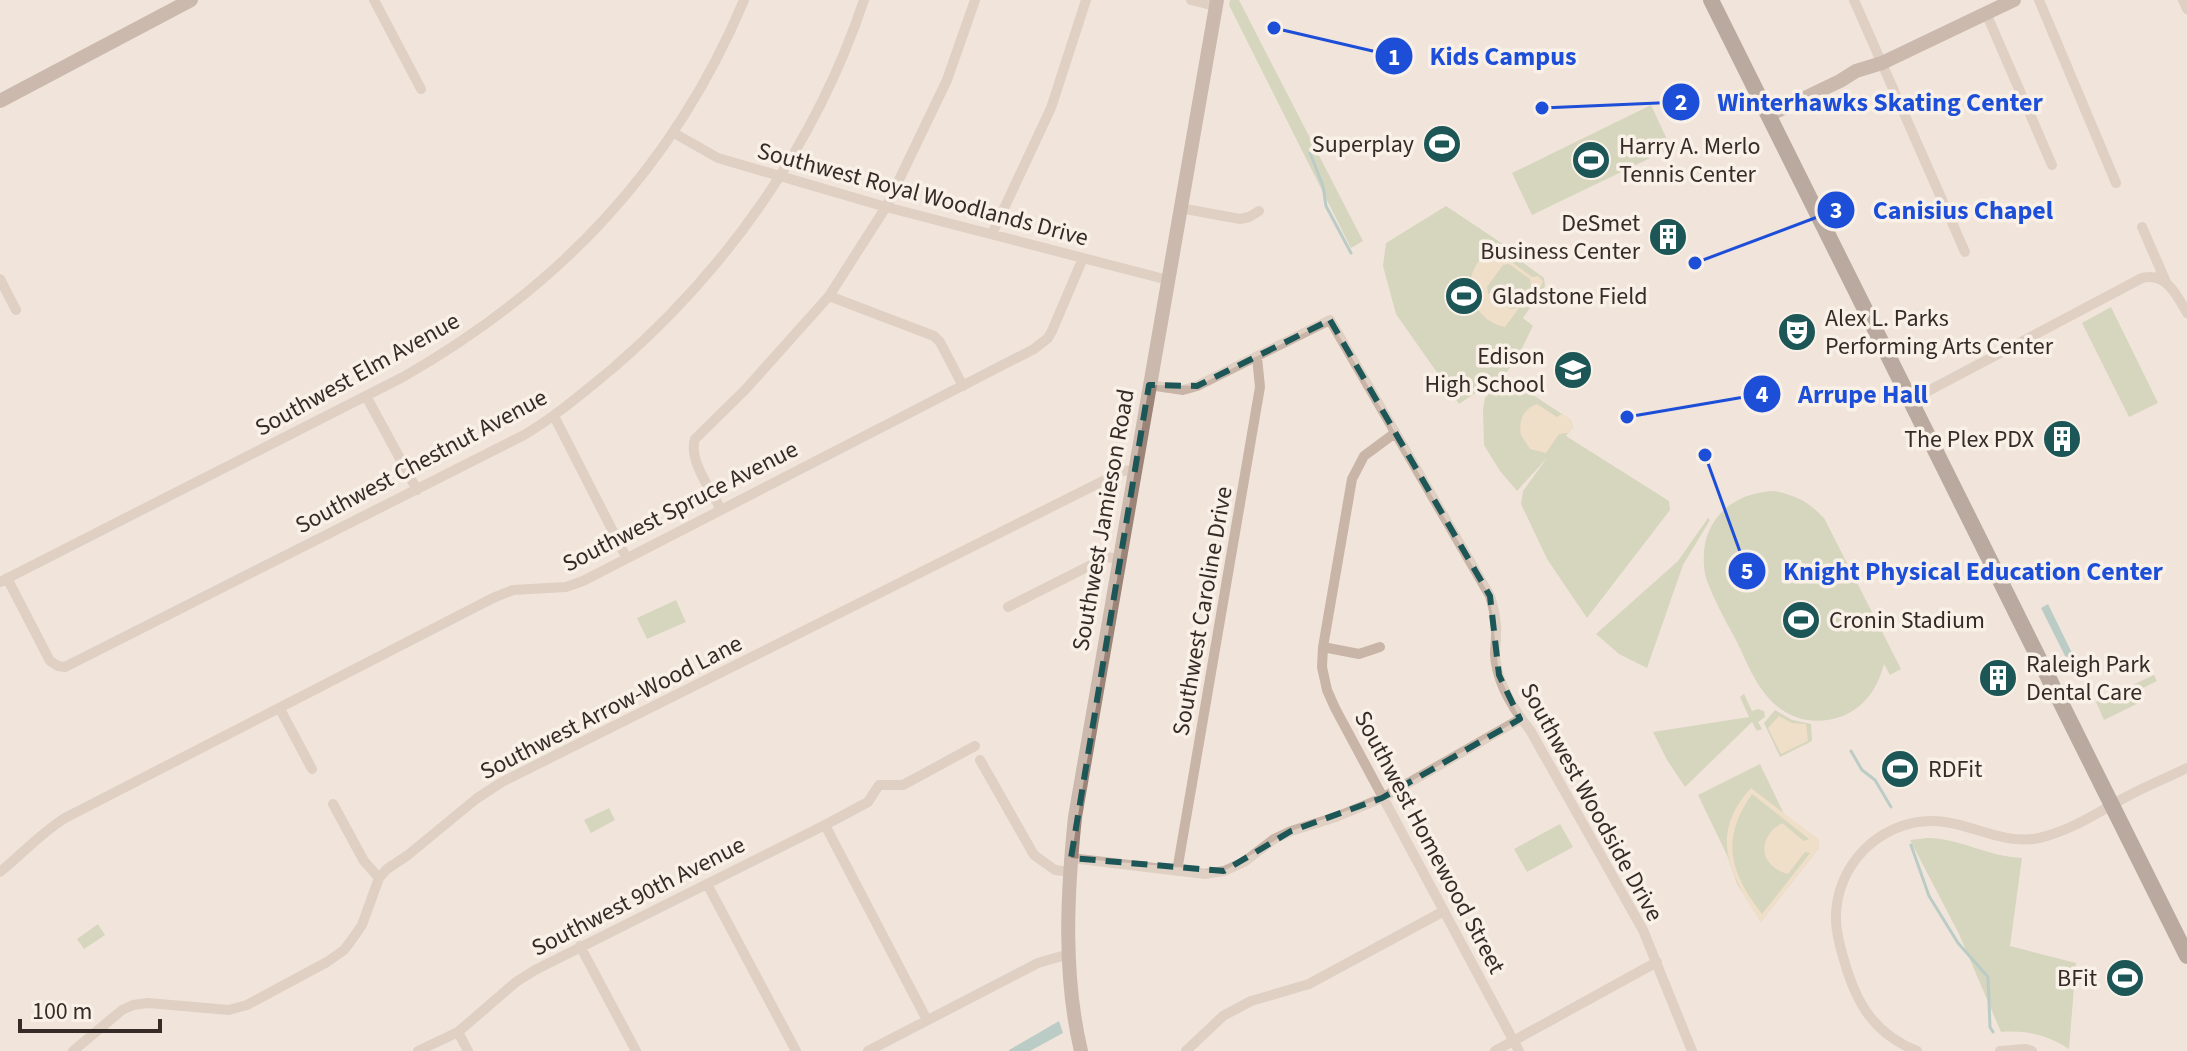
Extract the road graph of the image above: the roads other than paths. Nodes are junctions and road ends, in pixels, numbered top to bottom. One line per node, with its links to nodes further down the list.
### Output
1 (191, 0): 18 (street)
2 (374, 0): 17 (street)
3 (744, 0): 20 (street, Southwest Elm Avenue)
4 (864, 0): 22 (street, Southwest Chestnut Avenue)
5 (975, 0): 24 (street)
6 (1086, 0): 28 (street)
7 (1191, 0): 13 (street)
8 (1711, 0): 19 (main road)
9 (1854, 0): 16 (street)
10 (2014, 0): 15 (street)
11 (2039, 0): 23 (street)
12 (2183, 0): 14 (street)
13 (1216, 3): 25 (street, Southwest Jamieson Road)
14 (2187, 9)
15 (1986, 13): 16 (street); 21 (street)
16 (1882, 63): 19 (street); 29 (street)
17 (421, 89)
18 (0, 101)
19 (1769, 115): 41 (main road)
20 (674, 133): 22 (street, Southwest Royal Woodlands Drive); 40 (street, Southwest Elm Avenue)
21 (2052, 165)
22 (781, 177): 24 (street, Southwest Royal Woodlands Drive); 42 (street, Southwest Chestnut Avenue)
23 (2116, 183)
24 (886, 207): 28 (street, Southwest Royal Woodlands Drive); 34 (street)
25 (1180, 208): 26 (street); 32 (street, Southwest Jamieson Road)
26 (1259, 211)
27 (2142, 227): 33 (street)
28 (992, 234): 30 (street, Southwest Royal Woodlands Drive)
29 (1965, 252)
30 (1083, 258): 32 (street, Southwest Royal Woodlands Drive); 39 (street, Southwest Spruce Avenue)
31 (0, 279): 35 (street)
32 (1168, 280): 38 (street, Southwest Jamieson Road)
33 (2166, 282): 36 (street); 41 (street)
34 (829, 296): 39 (street); 46 (street)
35 (16, 310)
36 (2187, 313)
37 (1257, 357): 38 (street); 43 (street, Southwest Woodside Drive); 64 (street, Southwest Caroline Drive)
38 (1149, 385): 44 (street, Southwest Jamieson Road)
39 (963, 386): 46 (street, Southwest Spruce Avenue)
40 (366, 396): 45 (street); 49 (street, Southwest Elm Avenue)
41 (1911, 400): 61 (main road)
42 (554, 416): 45 (street, Southwest Chestnut Avenue); 47 (street)
43 (1395, 433): 51 (street, Southwest Homewood Street); 54 (street, Southwest Woodside Drive)
44 (1134, 470): 48 (street, Southwest Jamieson Road); 66 (street, Southwest Arrow-Wood Lane)
45 (417, 490): 49 (street, Southwest Chestnut Avenue)
46 (720, 508): 47 (street, Southwest Spruce Avenue)
47 (626, 557): 53 (street, Southwest Spruce Avenue)
48 (1118, 559): 50 (street); 63 (street, Southwest Jamieson Road)
49 (4, 580)
50 (1008, 607)
51 (1323, 647): 52 (street); 59 (street, Southwest Homewood Street)
52 (1380, 647)
53 (280, 709): 58 (street); 65 (street, Southwest Spruce Avenue)
54 (1520, 719): 59 (street); 72 (street, Southwest Woodside Drive)
55 (975, 746): 62 (street, Southwest 90th Avenue)
56 (980, 760): 63 (street)
57 (2187, 768): 61 (street)
58 (312, 769)
59 (1382, 798): 64 (street); 68 (street, Southwest Homewood Street)
60 (333, 804): 66 (street)
61 (2112, 805): 71 (main road); 86 (street)
62 (825, 825): 67 (street, Southwest 90th Avenue); 73 (street)
63 (1070, 865): 64 (street); 70 (street, Southwest Jamieson Road)
64 (1177, 871)
65 (0, 872)
66 (379, 878): 76 (street)
67 (707, 884): 69 (street, Southwest 90th Avenue); 80 (street)
68 (1444, 911): 75 (street, Southwest Homewood Street); 83 (street)
69 (580, 946): 74 (street, Southwest 90th Avenue); 79 (street)
70 (1069, 954): 73 (street); 82 (street, Southwest Jamieson Road)
71 (2187, 956)
72 (1657, 962): 75 (street); 85 (street, Southwest Woodside Drive)
73 (927, 1020): 81 (street)
74 (458, 1032): 77 (street, Southwest 90th Avenue); 78 (street)
75 (1517, 1046): 84 (street)
76 (73, 1051)
77 (418, 1051)
78 (468, 1051)
79 (636, 1051)
80 (796, 1051)
81 (868, 1051)
82 (1081, 1051)
83 (1186, 1051)
84 (1495, 1051)
85 (1692, 1051)
86 (1917, 1051)
87 (2000, 1051): 88 (street)
88 (2032, 1051)

